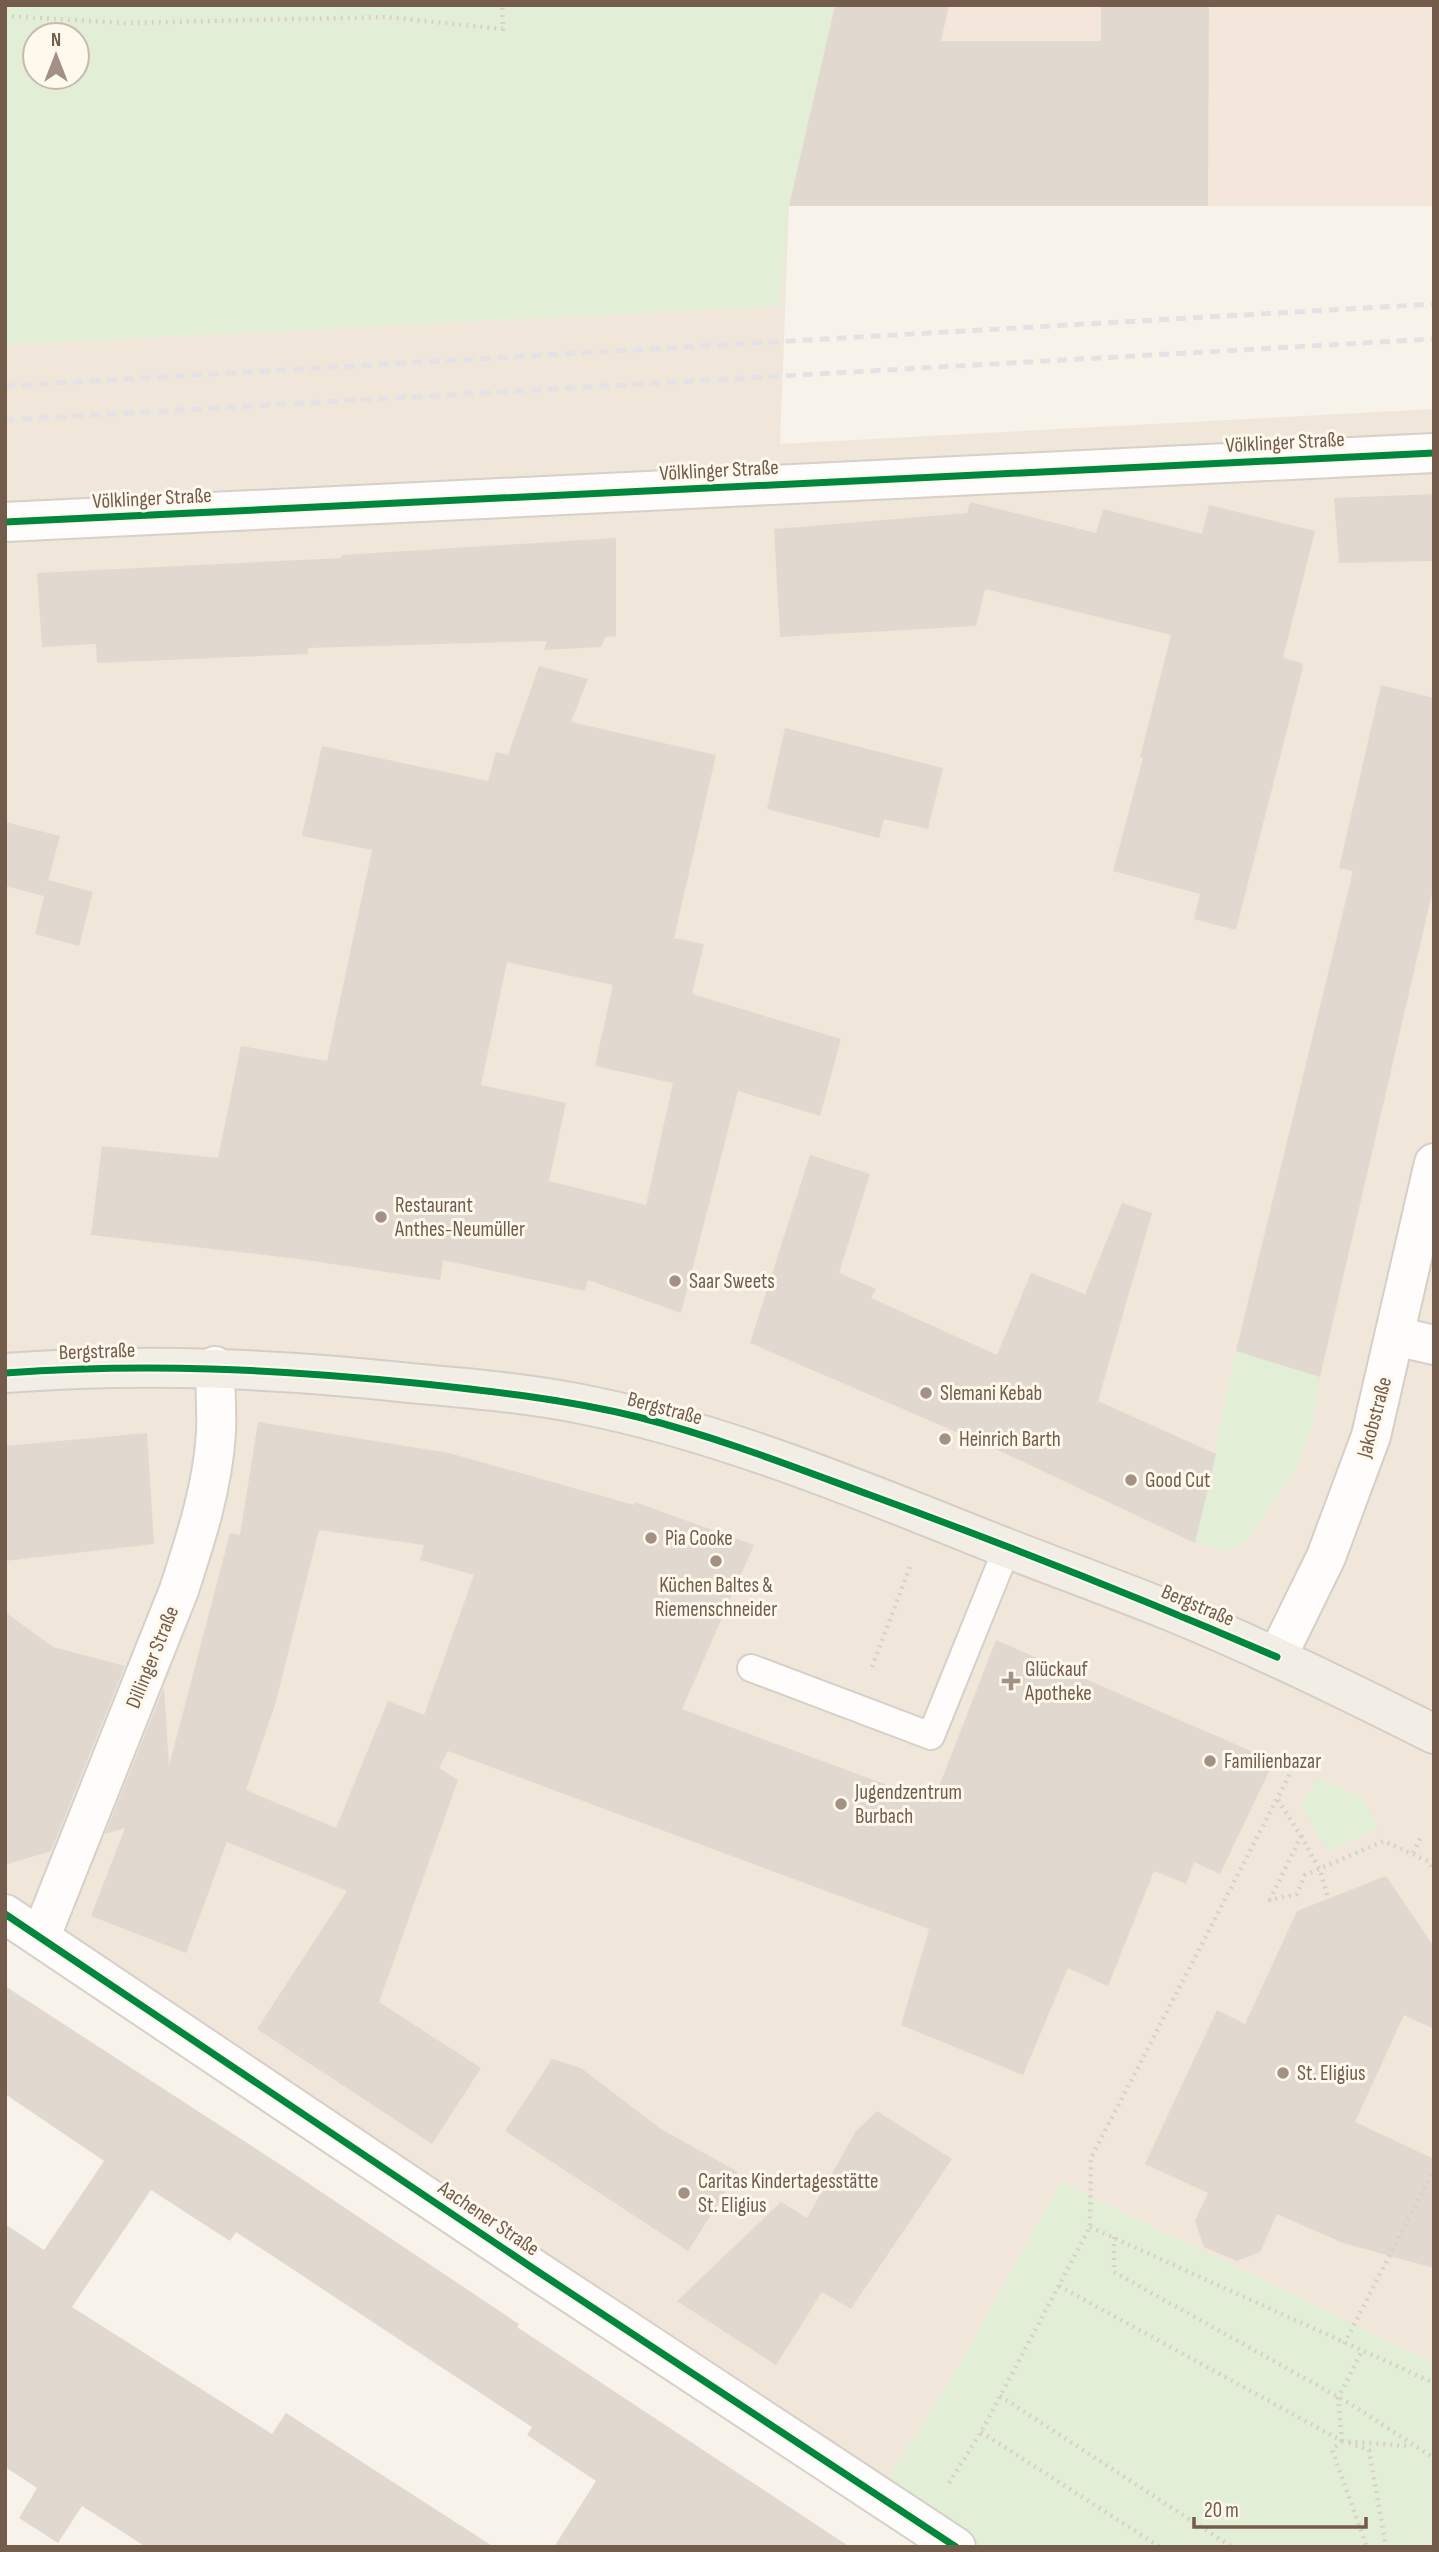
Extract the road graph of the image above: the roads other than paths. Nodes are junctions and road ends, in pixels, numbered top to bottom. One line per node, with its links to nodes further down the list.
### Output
1 (1434, 453): 2 (street, Völklinger Straße)
2 (5, 522)
3 (1434, 1163): 4 (street, Jakobstraße)
4 (1395, 1336): 5 (street); 9 (street, Jakobstraße)
5 (1434, 1345)
6 (215, 1366): 7 (main road, Bergstraße); 8 (main road, Bergstraße); 13 (street, Dillinger Straße)
7 (5, 1373)
8 (1007, 1548): 9 (main road, Bergstraße); 10 (lane)
9 (1277, 1657): 11 (main road, Bergstraße)
10 (751, 1668)
11 (1434, 1734)
12 (5, 1914): 13 (street, Aachener Straße)
13 (41, 1936): 14 (street, Aachener Straße)
14 (917, 2536): 15 (street, Aachener Straße)
15 (956, 2547)

